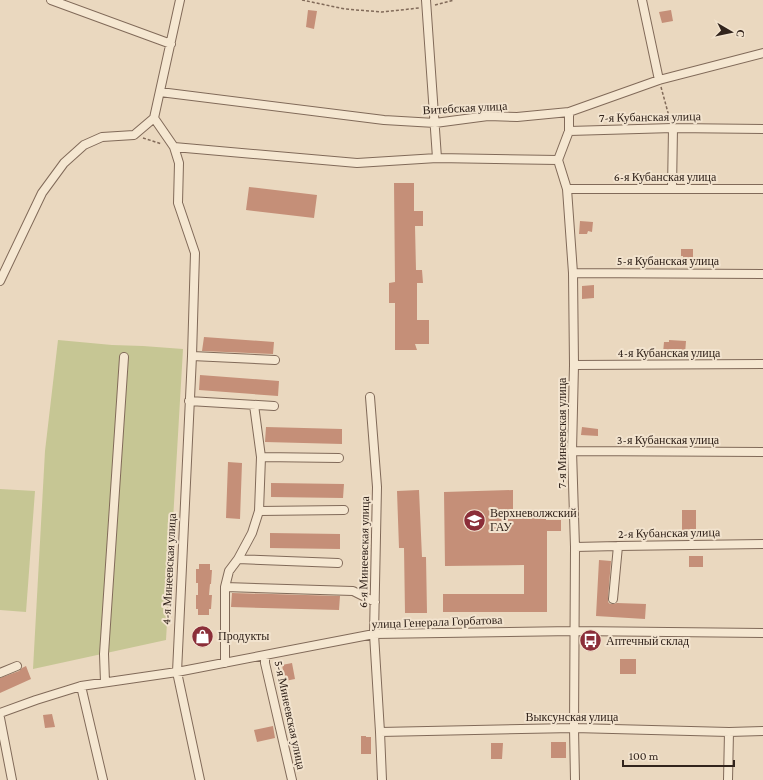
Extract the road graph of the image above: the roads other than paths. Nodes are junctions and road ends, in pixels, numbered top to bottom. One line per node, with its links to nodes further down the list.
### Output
1 (51, 0): 5 (street)
2 (180, 0): 5 (street)
3 (642, 0): 7 (street)
4 (426, 4): 11 (street)
5 (171, 44): 8 (street)
6 (763, 52): 7 (street, Витебская улица)
7 (659, 80): 9 (street, Витебская улица)
8 (160, 92): 10 (street); 11 (street, Витебская улица)
9 (569, 112): 11 (street, Витебская улица); 14 (street)
10 (154, 118): 15 (street); 23 (street)
11 (435, 123): 16 (street)
12 (672, 128): 13 (street, 7-я Кубанская улица); 14 (street, 7-я Кубанская улица); 19 (street)
13 (763, 129)
14 (569, 131): 17 (street)
15 (174, 147): 16 (street); 24 (street, 4-я Минеевская улица)
16 (437, 158): 17 (street)
17 (558, 160): 18 (street, 7-я Минеевская улица)
18 (567, 189): 19 (street, 6-я Кубанская улица); 21 (street, 7-я Минеевская улица)
19 (672, 189): 20 (street, 6-я Кубанская улица)
20 (763, 189)
21 (572, 273): 22 (street, 5-я Кубанская улица); 28 (street, 7-я Минеевская улица)
22 (763, 274)
23 (0, 281)
24 (192, 356): 26 (street); 30 (street, 4-я Минеевская улица)
25 (124, 357): 55 (street)
26 (275, 360)
27 (763, 364): 28 (street, 4-я Кубанская улица)
28 (574, 365): 33 (street, 7-я Минеевская улица)
29 (370, 397): 46 (street, 6-я Минеевская улица)
30 (189, 401): 31 (street); 53 (street, 4-я Минеевская улица)
31 (254, 405): 32 (street); 35 (street)
32 (274, 406)
33 (572, 451): 34 (street, 3-я Кубанская улица); 41 (street, 7-я Минеевская улица)
34 (763, 452)
35 (261, 457): 36 (street); 38 (street)
36 (339, 458)
37 (344, 510): 38 (street)
38 (259, 511): 42 (street)
39 (763, 544): 40 (street, 2-я Кубанская улица)
40 (618, 546): 41 (street, 2-я Кубанская улица); 45 (street)
41 (574, 547): 47 (street, 7-я Минеевская улица)
42 (238, 559): 43 (street); 44 (street)
43 (338, 563)
44 (225, 588): 46 (street); 51 (street)
45 (613, 599)
46 (375, 602): 49 (street, 6-я Минеевская улица)
47 (574, 631): 48 (street, улица Генерала Горбатова); 49 (street, улица Генерала Горбатова); 59 (street, 7-я Минеевская улица)
48 (763, 633)
49 (374, 634): 50 (street, улица Генерала Горбатова); 61 (street, 6-я Минеевская улица)
50 (265, 655): 51 (street, улица Генерала Горбатова); 66 (street, 5-я Минеевская улица)
51 (225, 663): 53 (street, улица Генерала Горбатова)
52 (17, 666): 54 (street)
53 (177, 672): 55 (street, улица Генерала Горбатова); 65 (street, 4-я Минеевская улица)
54 (0, 673)
55 (105, 682): 56 (street, улица Генерала Горбатова)
56 (82, 686): 57 (street, улица Генерала Горбатова); 64 (street)
57 (0, 713)
58 (0, 718): 63 (street)
59 (574, 728): 61 (street, Выксунская улица); 62 (street, Выксунская улица); 68 (street, 7-я Минеевская улица)
60 (763, 731): 62 (street, Выксунская улица)
61 (380, 732): 67 (street, 6-я Минеевская улица)
62 (729, 732): 69 (street)
63 (12, 780)
64 (103, 780)
65 (200, 780)
66 (292, 780)
67 (382, 780)
68 (575, 780)
69 (728, 780)

